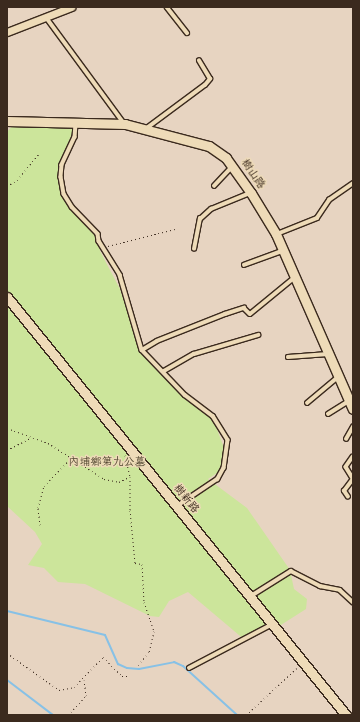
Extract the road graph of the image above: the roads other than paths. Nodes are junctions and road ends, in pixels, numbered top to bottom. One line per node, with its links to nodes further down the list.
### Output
1 (72, 7): 3 (street)
2 (167, 7): 5 (lane)
3 (46, 17): 4 (street); 9 (lane)
4 (7, 32)
5 (187, 33)
6 (199, 61): 10 (lane)
7 (7, 122): 8 (street, 樹山路)
8 (76, 123): 9 (street, 樹山路); 22 (lane)
9 (125, 124): 10 (street, 樹山路)
10 (145, 129): 11 (street, 樹山路)
11 (234, 166): 13 (lane); 14 (street, 樹山路)
12 (353, 183): 15 (lane)
13 (214, 186)
14 (251, 192): 15 (street, 樹山路); 16 (lane)
15 (276, 234): 17 (street, 樹山路)
16 (194, 248)
17 (282, 251): 18 (lane); 19 (street, 樹山路)
18 (244, 266)
19 (295, 277): 22 (lane); 23 (street, 樹山路)
20 (7, 297): 35 (street, 樹新路)
21 (258, 335): 25 (lane)
22 (142, 350): 25 (lane)
23 (329, 354): 24 (lane); 26 (street, 樹山路)
24 (288, 357)
25 (164, 372): 35 (lane)
26 (339, 377): 27 (lane); 28 (street, 樹山路)
27 (307, 403)
28 (351, 405): 29 (lane)
29 (328, 414)
30 (353, 427): 31 (lane)
31 (346, 439)
32 (353, 457): 33 (lane)
33 (353, 479): 34 (lane)
34 (348, 497)
35 (177, 506): 36 (street, 樹新路)
36 (250, 596): 37 (lane); 38 (street, 樹新路)
37 (353, 602)
38 (272, 624): 39 (lane); 40 (street, 樹新路)
39 (189, 668)
40 (346, 715)

